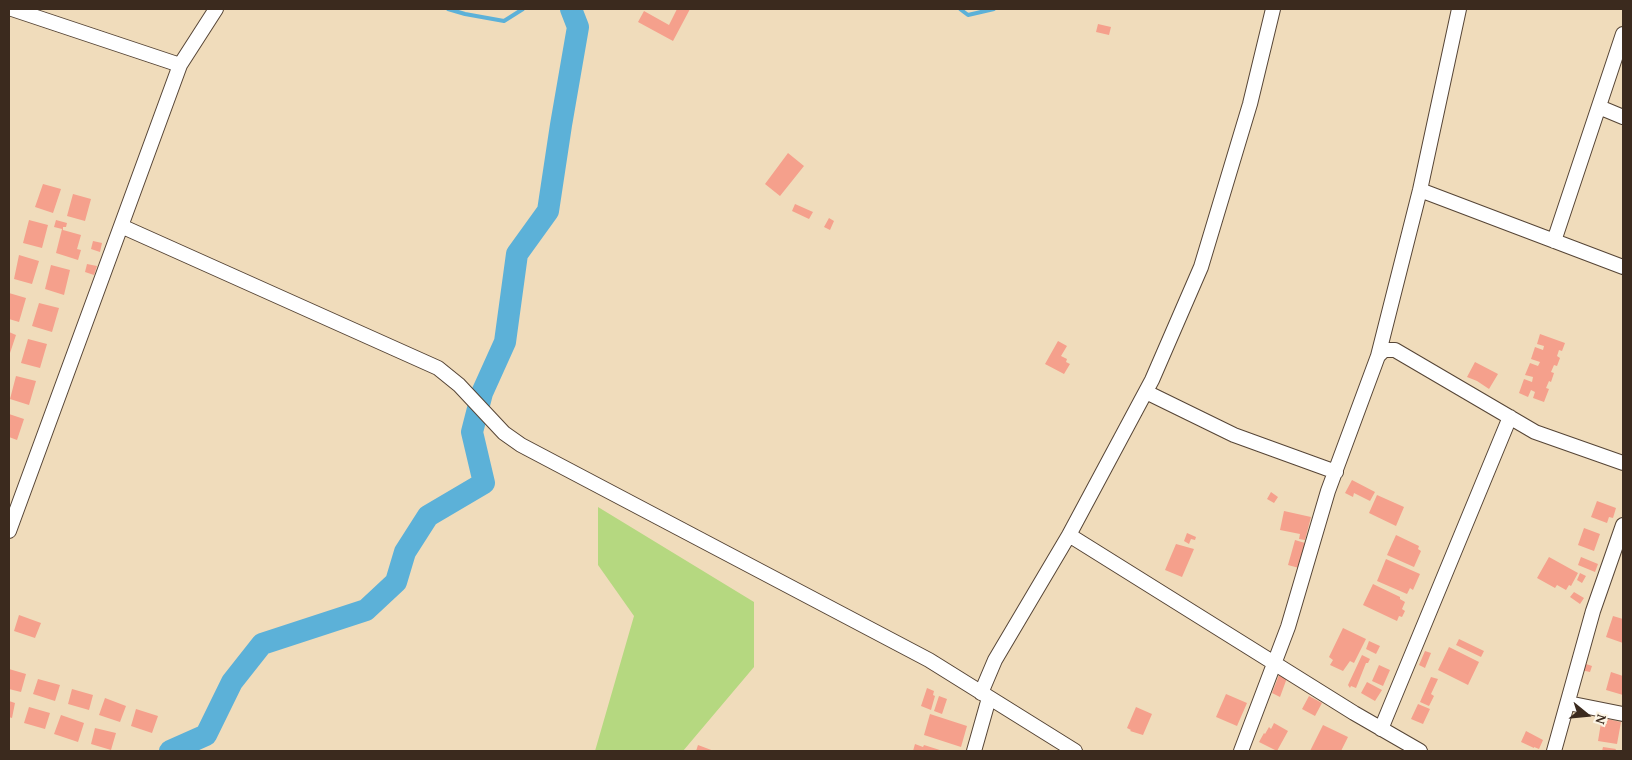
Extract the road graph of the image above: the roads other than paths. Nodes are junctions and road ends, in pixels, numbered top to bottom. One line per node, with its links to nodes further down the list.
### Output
1 (12, 9): 6 (street)
2 (216, 9): 6 (street)
3 (1272, 9): 14 (street)
4 (1459, 9): 9 (street)
5 (1623, 34): 7 (street)
6 (180, 65): 10 (street)
7 (1599, 107): 8 (street); 11 (street)
8 (1623, 117)
9 (1420, 190): 11 (street); 13 (street)
10 (121, 226): 19 (street); 22 (street)
11 (1554, 241): 12 (street)
12 (1623, 267)
13 (1378, 356): 15 (street); 17 (street)
14 (1146, 392): 17 (street); 20 (street)
15 (1510, 417): 16 (street); 25 (street)
16 (1623, 463)
17 (1336, 472): 21 (street)
18 (1623, 525): 23 (street)
19 (9, 531)
20 (1069, 535): 21 (street); 22 (street)
21 (1275, 664): 25 (street); 28 (street)
22 (985, 695): 26 (street); 27 (street)
23 (1568, 703): 24 (street); 30 (street)
24 (1623, 714)
25 (1381, 729): 29 (street)
26 (974, 751)
27 (1075, 751)
28 (1241, 751)
29 (1420, 751)
30 (1554, 751)

